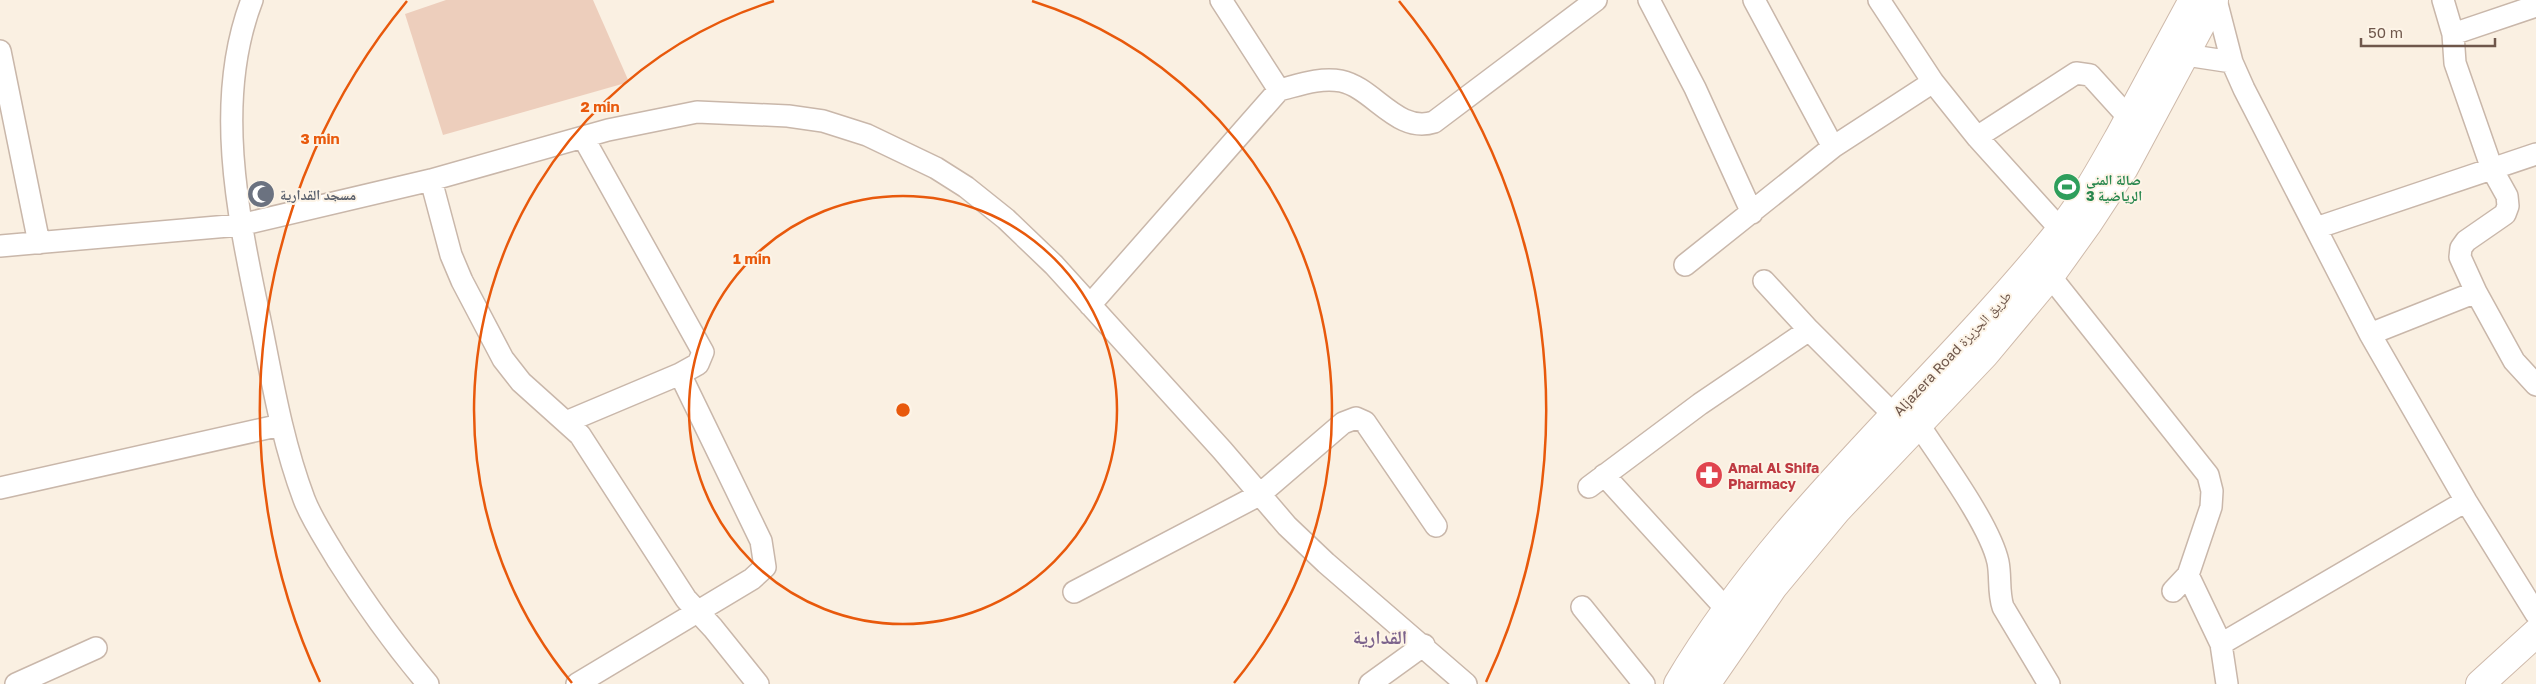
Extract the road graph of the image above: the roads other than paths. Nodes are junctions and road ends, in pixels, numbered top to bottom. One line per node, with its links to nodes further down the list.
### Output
1 (252, 0): 24 (street)
2 (1221, 0): 15 (street)
3 (1596, 0): 15 (street)
4 (1649, 0): 23 (street)
5 (1754, 0): 19 (street)
6 (1879, 0): 14 (street)
7 (2443, 0): 10 (street)
8 (2206, 2): 12 (main road, Aljazera Road طريق الجزيزة); 13 (street); 16 (main road, Aljazera Road طريق الجزيزة)
9 (2536, 6): 10 (street)
10 (2454, 34): 21 (street)
11 (0, 51): 27 (street)
12 (2186, 55): 13 (street); 30 (main road, Aljazera Road طريق الجزيزة)
13 (2232, 62): 25 (street)
14 (1933, 82): 18 (street); 19 (street)
15 (1280, 90): 33 (street)
16 (2129, 118): 18 (street); 26 (main road, Aljazera Road طريق الجزيزة)
17 (583, 137): 22 (street); 33 (street); 36 (street)
18 (1977, 137): 26 (street)
19 (1834, 146): 23 (street)
20 (2536, 154): 21 (street)
21 (2492, 169): 25 (street); 32 (street)
22 (431, 180): 24 (street); 39 (street)
23 (1752, 213): 29 (street)
24 (240, 225): 27 (street); 40 (street)
25 (2316, 228): 35 (street)
26 (2061, 230): 38 (main road, Aljazera Road طريق الجزيزة)
27 (39, 243): 28 (street)
28 (0, 246)
29 (1684, 265)
30 (2050, 276): 41 (main road, Aljazera Road طريق الجزيزة); 46 (street)
31 (1764, 281): 34 (street)
32 (2476, 292): 35 (street); 37 (street)
33 (1090, 305): 43 (street)
34 (1809, 330): 38 (street); 50 (street)
35 (2370, 334): 44 (street)
36 (680, 374): 39 (street); 51 (street)
37 (2536, 385)
38 (1894, 416): 50 (main road, Aljazera Road طريق الجزيزة)
39 (566, 422): 51 (street)
40 (281, 425): 42 (street); 58 (street)
41 (1919, 425): 65 (main road, Aljazera Road طريق الجزيزة); 66 (street)
42 (0, 488)
43 (1259, 495): 45 (street); 48 (street); 55 (street)
44 (2466, 502): 52 (street); 54 (street)
45 (1436, 526)
46 (2188, 575): 47 (street); 54 (street)
47 (2173, 591)
48 (1074, 592)
49 (1582, 607): 63 (street)
50 (1727, 610): 64 (main road, Aljazera Road طريق الجزيزة)
51 (698, 612): 59 (street); 60 (street)
52 (2536, 614)
53 (2536, 633): 68 (main road)
54 (2222, 644): 67 (street)
55 (1424, 645): 61 (street); 62 (street)
56 (96, 648): 57 (street)
57 (16, 684)
58 (428, 684)
59 (577, 684)
60 (758, 684)
61 (1370, 684)
62 (1466, 684)
63 (1644, 684)
64 (1678, 684)
65 (1706, 684)
66 (2049, 684)
67 (2227, 684)
68 (2480, 684)

